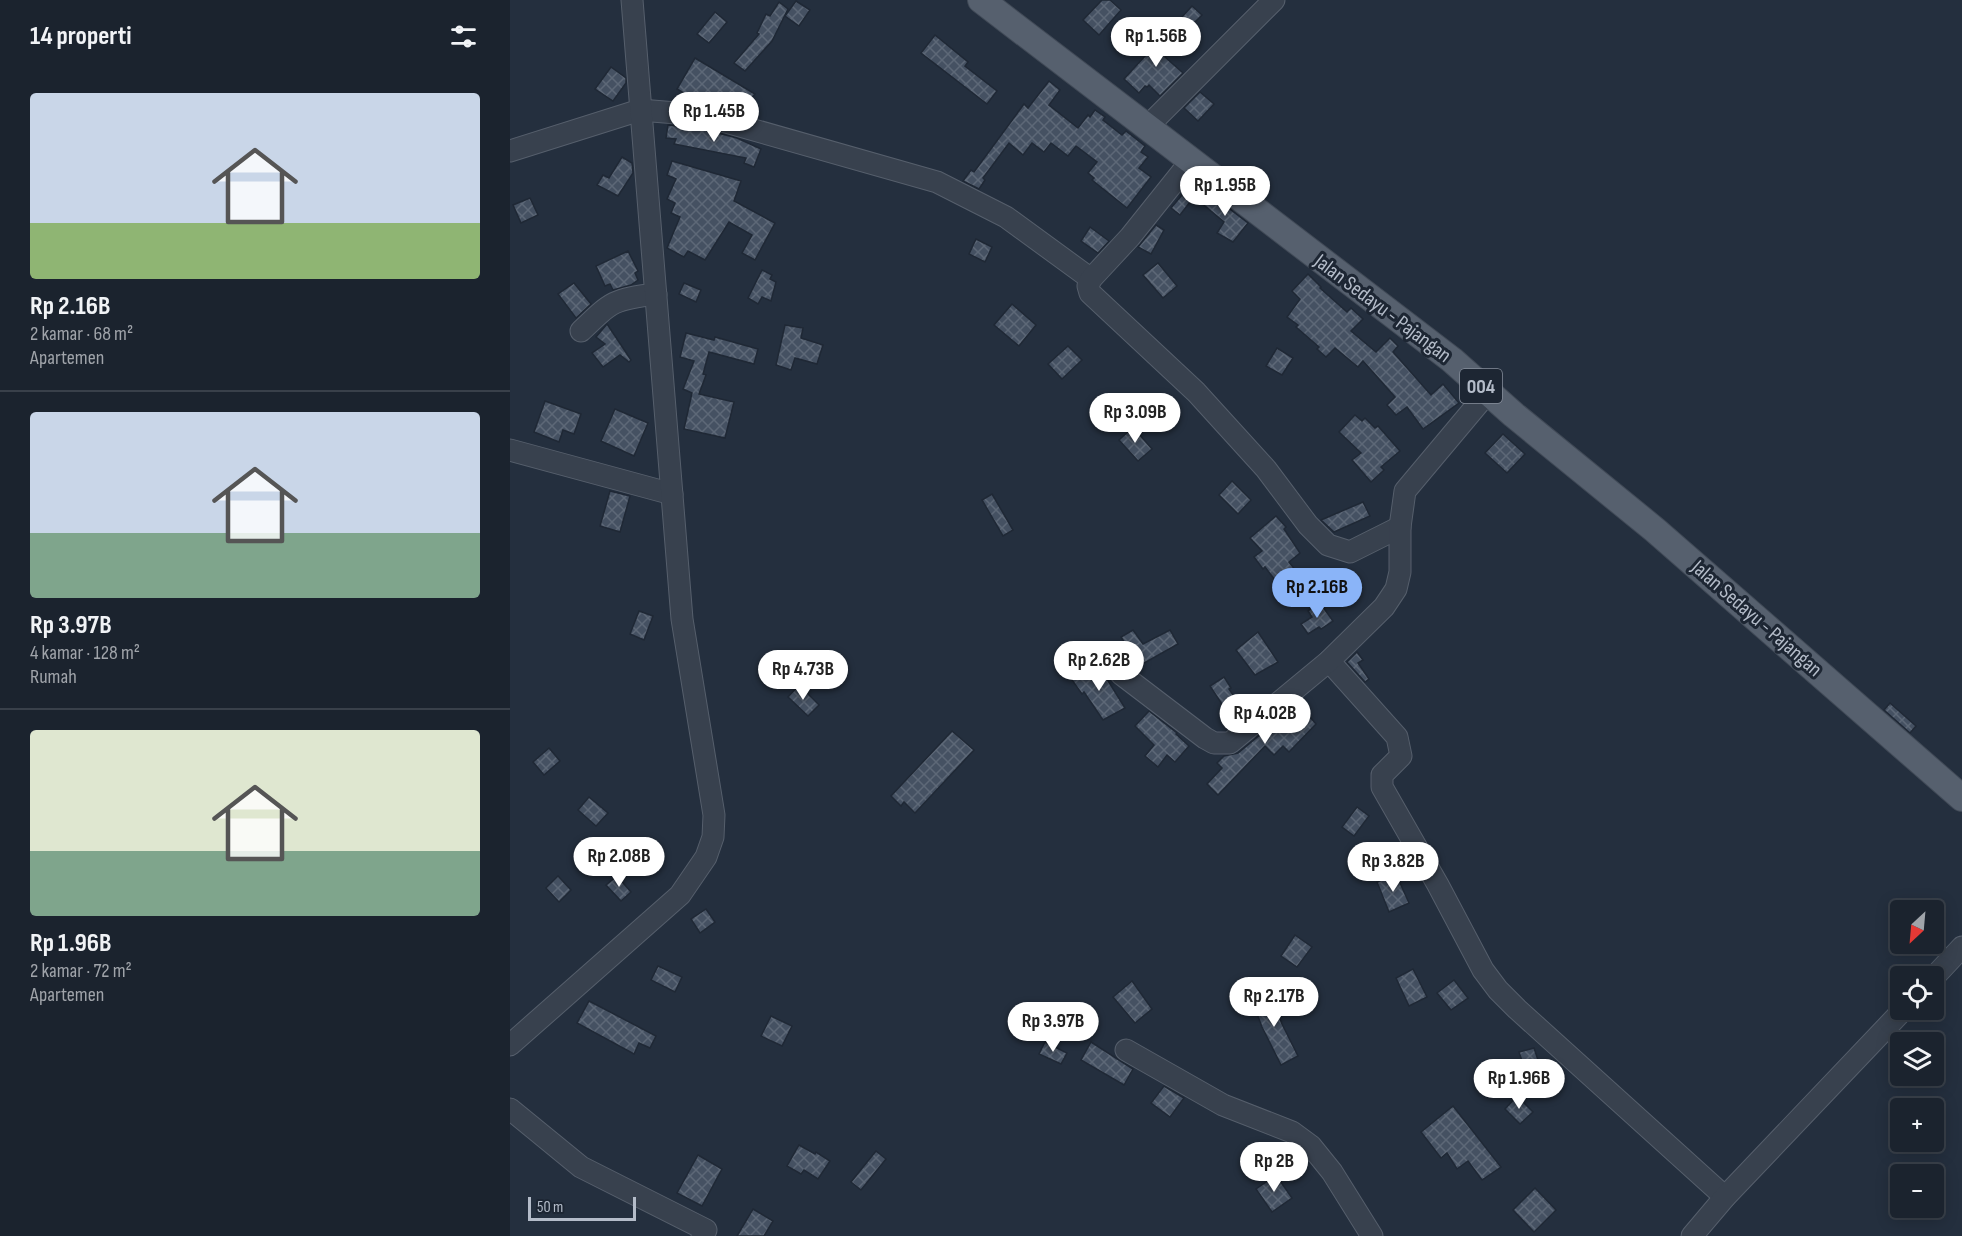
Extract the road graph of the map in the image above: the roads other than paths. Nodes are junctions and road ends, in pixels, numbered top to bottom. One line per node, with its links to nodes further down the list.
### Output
1 (632, 0): 4 (street)
2 (981, 0): 5 (main road, Jalan Sedayu - Pajangan / 004)
3 (1274, 0): 5 (street)
4 (640, 110): 6 (street); 8 (street); 9 (street)
5 (1147, 127): 7 (main road, Jalan Sedayu - Pajangan / 004)
6 (510, 151)
7 (1190, 162): 8 (street); 11 (main road, Jalan Sedayu - Pajangan / 004)
8 (1091, 279): 14 (street)
9 (656, 294): 10 (street); 13 (street)
10 (582, 330)
11 (1488, 392): 14 (street); 17 (main road, Jalan Sedayu - Pajangan / 004)
12 (510, 450): 13 (street)
13 (672, 494): 21 (street)
14 (1400, 527): 15 (street)
15 (1329, 661): 16 (street); 24 (street)
16 (1121, 674)
17 (1962, 798)
18 (1962, 947): 19 (street)
19 (1944, 966)
20 (1893, 1020): 24 (street)
21 (510, 1046)
22 (1126, 1050): 26 (street)
23 (510, 1109): 25 (street)
24 (1725, 1197): 27 (street)
25 (702, 1236)
26 (1372, 1236)
27 (1692, 1236)

